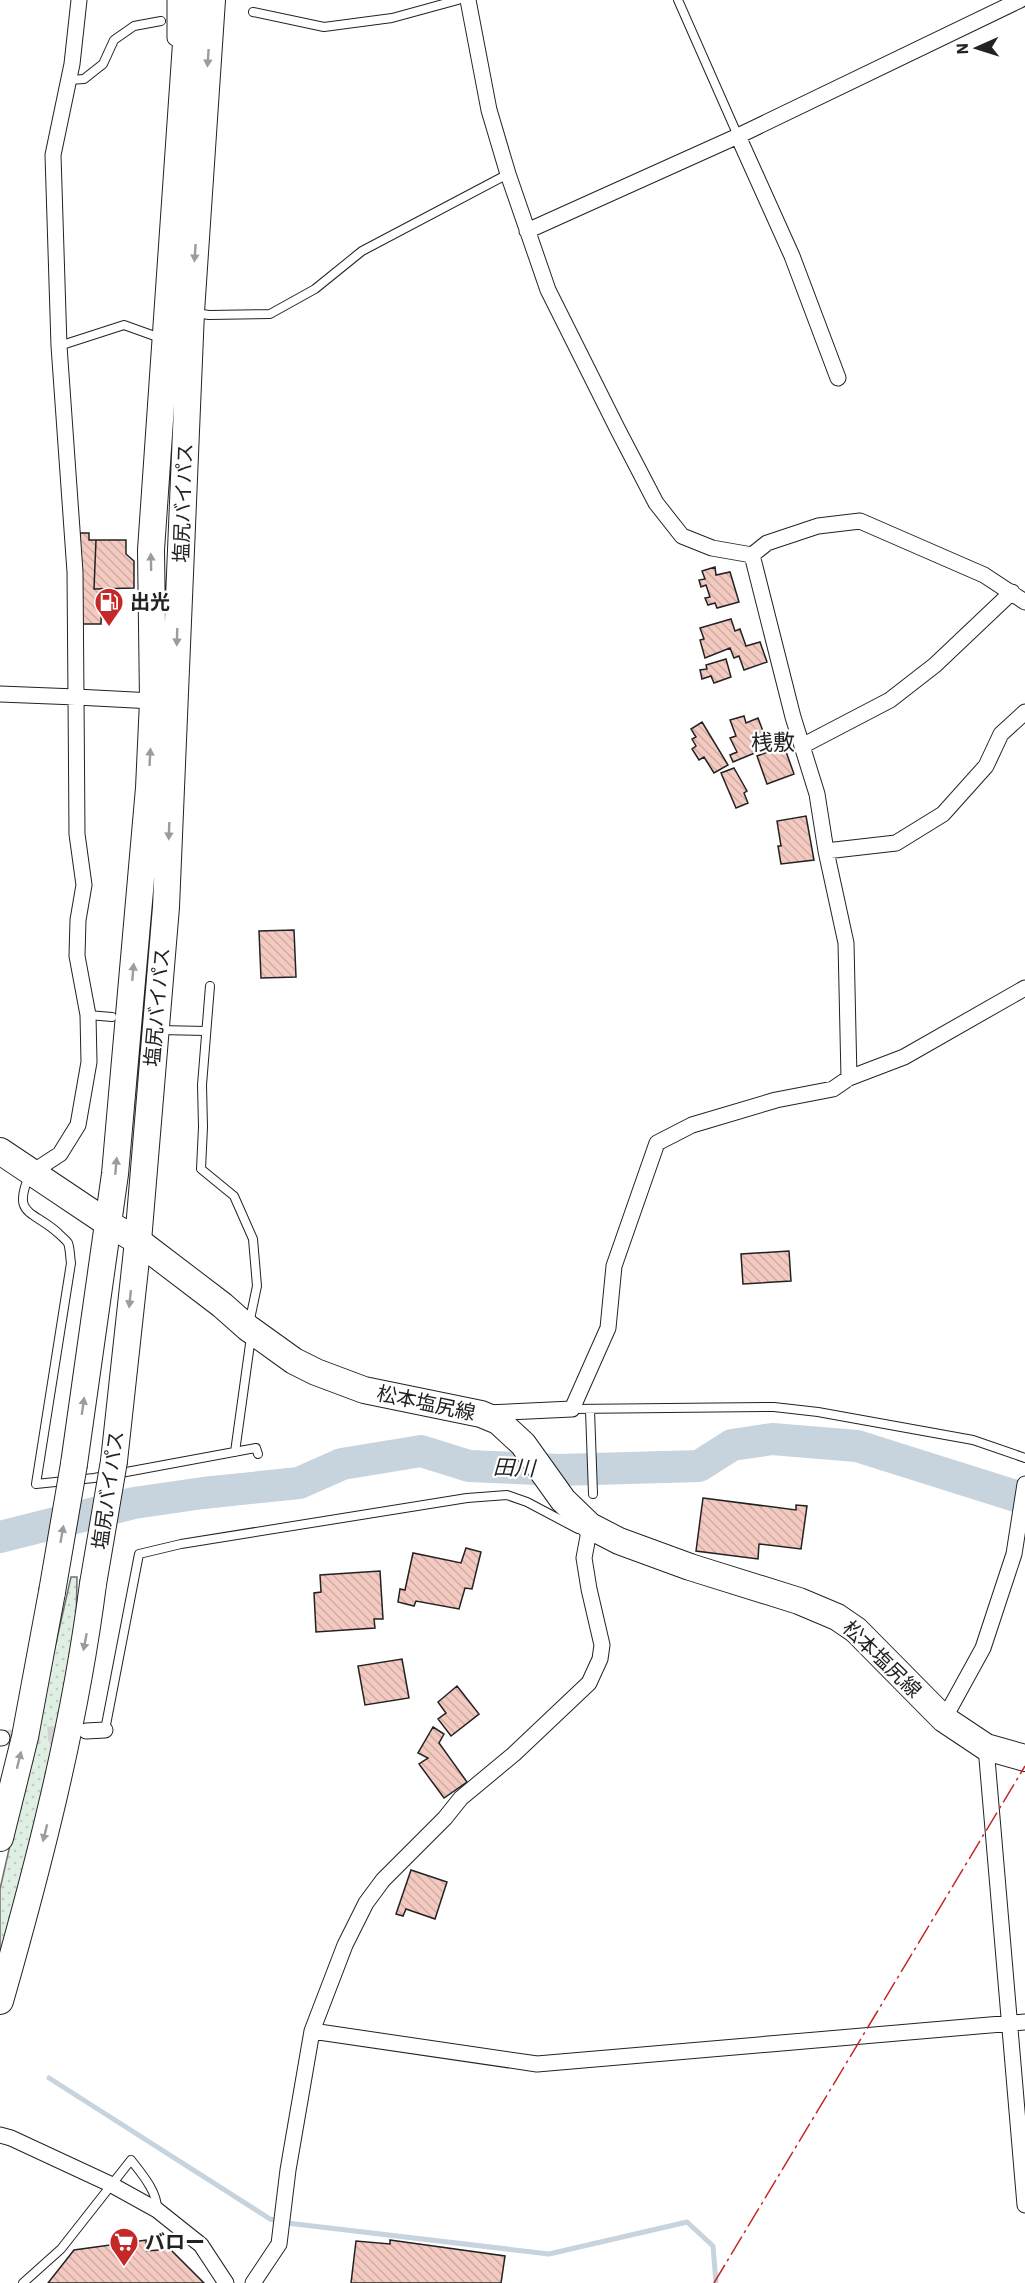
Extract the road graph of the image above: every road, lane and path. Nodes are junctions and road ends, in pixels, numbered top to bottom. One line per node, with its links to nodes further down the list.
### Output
1 (80, 0): 11 (street)
2 (175, 0): 14 (street)
3 (189, 0): 14 (main road, 塩尻バイパス)
4 (212, 0): 16 (main road, 塩尻バイパス, one-way to 16)
5 (458, 0): 9 (lane)
6 (468, 0): 13 (street)
7 (678, 0): 12 (lane)
8 (1020, 0): 12 (street)
9 (253, 12)
10 (161, 21): 11 (lane)
11 (69, 80): 18 (street)
12 (738, 136): 15 (street); 19 (street)
13 (508, 174): 15 (street); 16 (lane)
14 (175, 206): 17 (main road, 塩尻バイパス)
15 (527, 231): 20 (street)
16 (191, 312): 33 (main road, 塩尻バイパス, one-way to 33)
17 (165, 339): 18 (lane); 25 (main road, 塩尻バイパス, one-way to 17)
18 (59, 346): 24 (street)
19 (838, 378)
20 (752, 555): 21 (street); 27 (street)
21 (1012, 592): 22 (street); 27 (street)
22 (1025, 602)
23 (0, 694): 24 (street)
24 (76, 697): 25 (street); 31 (street)
25 (153, 701): 38 (main road, 塩尻バイパス, one-way to 25)
26 (1025, 712): 28 (street)
27 (802, 746): 28 (street)
28 (826, 851): 35 (street)
29 (210, 986): 34 (lane)
30 (1025, 988): 35 (street)
31 (88, 1015): 32 (lane); 37 (street)
32 (112, 1017)
33 (155, 1030): 34 (lane); 39 (main road, 塩尻バイパス)
34 (206, 1031): 40 (lane)
35 (849, 1078): 41 (street)
36 (0, 1151): 37 (main road, 松本塩尻線)
37 (31, 1173): 38 (main road, 松本塩尻線); 44 (lane)
38 (108, 1224): 39 (main road, 松本塩尻線); 55 (main road, 塩尻バイパス, one-way to 38, bridge)
39 (138, 1241): 40 (main road, 松本塩尻線); 56 (main road, 塩尻バイパス, one-way to 56, bridge)
40 (252, 1331): 43 (main road, 松本塩尻線); 44 (lane)
41 (572, 1409): 42 (lane); 43 (street)
42 (590, 1413): 46 (lane); 48 (lane)
43 (481, 1414): 49 (main road, 松本塩尻線)
44 (235, 1452): 45 (lane)
45 (258, 1454)
46 (1025, 1458)
47 (1025, 1484): 50 (street)
48 (593, 1491)
49 (588, 1530): 50 (main road, 松本塩尻線); 51 (lane); 59 (street)
50 (944, 1719): 53 (main road, 松本塩尻線)
51 (105, 1730): 52 (street)
52 (86, 1731)
53 (986, 1747): 54 (main road, 松本塩尻線); 58 (street)
54 (1025, 1758)
55 (0, 1838)
56 (0, 2001)
57 (1025, 2022): 58 (street)
58 (1008, 2023): 59 (street); 62 (street)
59 (312, 2031): 66 (street)
60 (0, 2135): 61 (street)
61 (110, 2184): 63 (street); 63 (lane); 64 (lane)
62 (1025, 2205)
63 (157, 2210): 65 (street)
64 (23, 2283)
65 (226, 2283)
66 (253, 2283)

